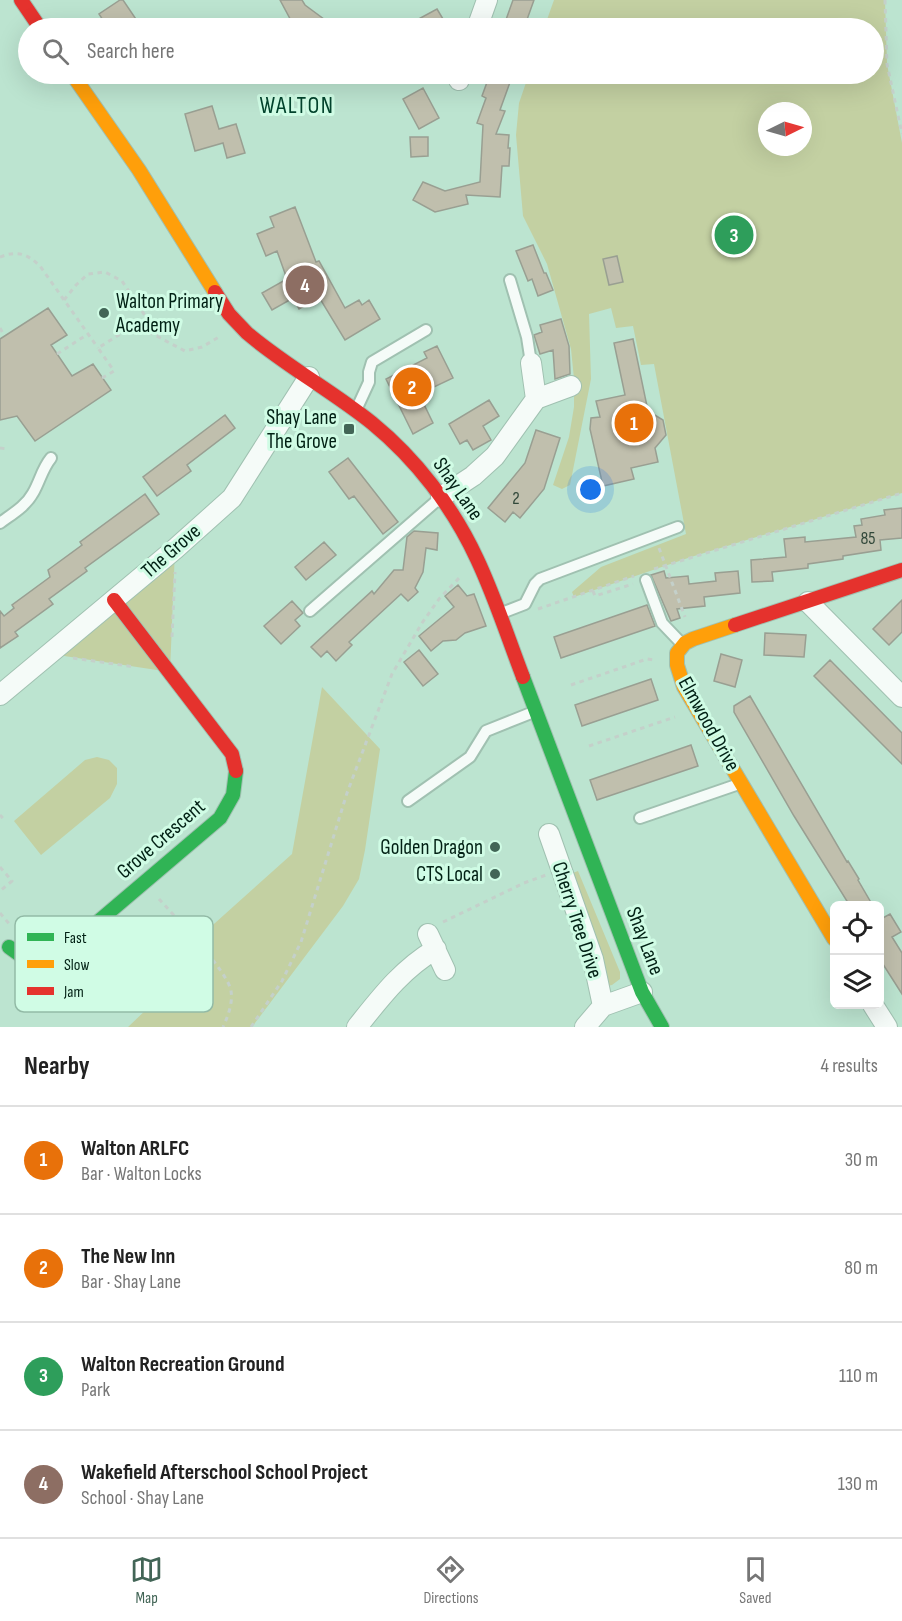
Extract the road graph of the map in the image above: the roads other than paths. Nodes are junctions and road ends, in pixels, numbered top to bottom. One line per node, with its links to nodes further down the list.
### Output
1 (21, 0): 3 (main road)
2 (487, 0): 4 (street)
3 (33, 18)
4 (481, 18)
5 (79, 84): 9 (main road, Shay Lane)
6 (510, 280): 8 (lane)
7 (426, 330): 12 (lane)
8 (531, 363): 11 (street)
9 (309, 377): 12 (main road, Shay Lane); 19 (street, The Grove)
10 (571, 386): 11 (street)
11 (536, 399): 14 (street)
12 (355, 411): 14 (main road, Shay Lane)
13 (51, 459): 15 (lane)
14 (441, 497): 21 (lane); 22 (main road, Shay Lane)
15 (0, 523)
16 (678, 527): 22 (lane)
17 (902, 570): 20 (main road)
18 (645, 576): 23 (lane)
19 (114, 600): 24 (street, The Grove); 31 (main road, Grove Crescent)
20 (808, 602): 23 (main road); 25 (street)
21 (310, 611)
22 (499, 614): 26 (main road, Shay Lane)
23 (688, 641): 27 (main road, Elmwood Drive)
24 (0, 695)
25 (902, 697)
26 (536, 711): 28 (lane); 36 (main road, Shay Lane)
27 (741, 783): 29 (lane); 32 (main road, Elmwood Drive)
28 (408, 801)
29 (640, 818)
30 (549, 834): 37 (street, Cherry Tree Drive)
31 (104, 916)
32 (830, 932)
33 (9, 947): 34 (main road, Grove Crescent)
34 (15, 951)
35 (445, 970): 39 (street)
36 (642, 992): 37 (street); 41 (main road, Shay Lane)
37 (603, 1006): 40 (street)
38 (875, 1009): 42 (street)
39 (357, 1027)
40 (585, 1027)
41 (662, 1027)
42 (886, 1027)

